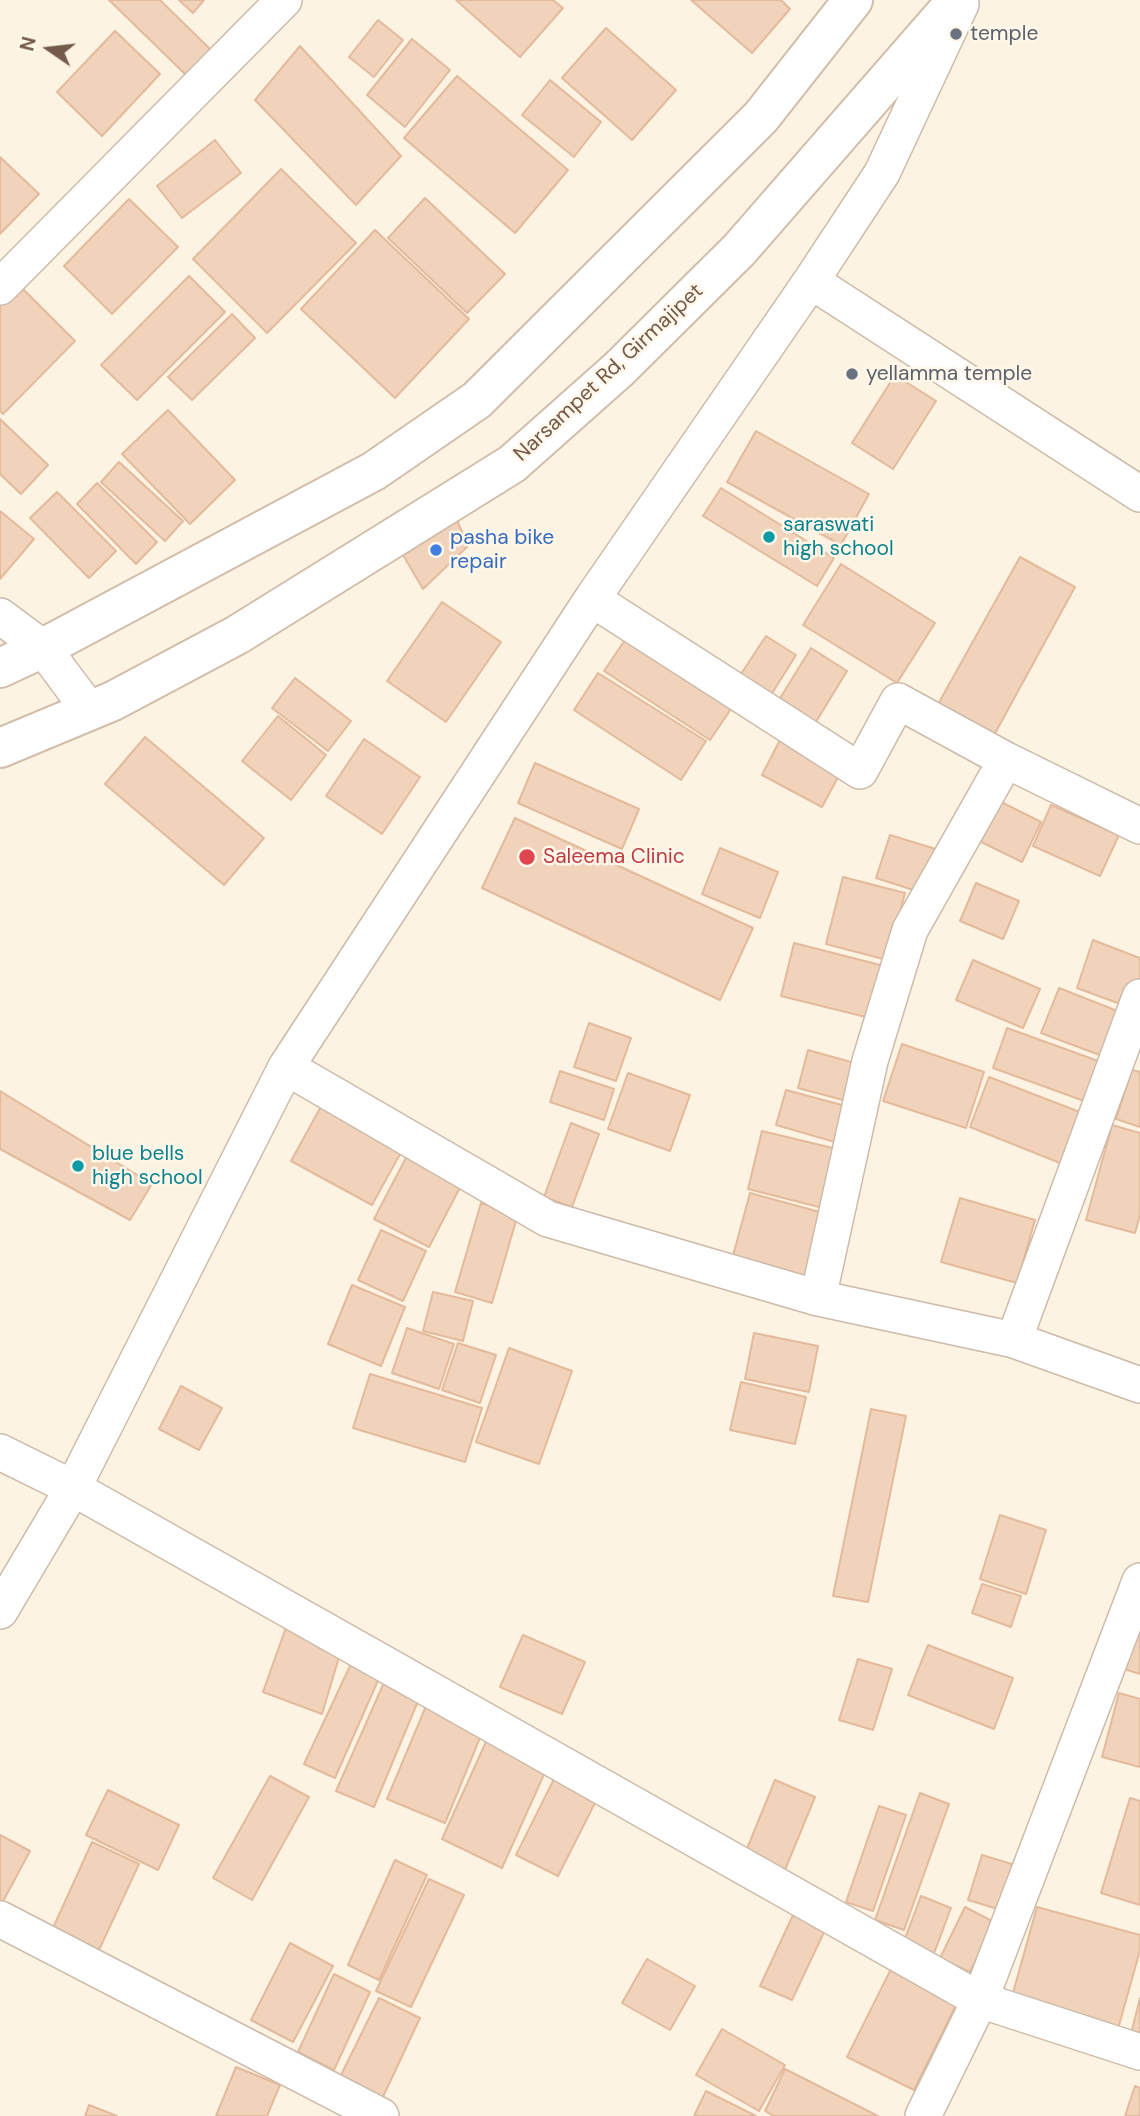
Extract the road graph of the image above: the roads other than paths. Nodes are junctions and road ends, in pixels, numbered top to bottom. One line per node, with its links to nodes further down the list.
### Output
1 (284, 0): 6 (street)
2 (853, 0): 10 (main road)
3 (957, 0): 12 (main road, Narsampet Rd, Girmajipet)
4 (963, 0): 5 (street)
5 (811, 281): 7 (street); 8 (street)
6 (0, 287)
7 (1140, 494)
8 (592, 599): 14 (street); 17 (street)
9 (0, 616): 10 (street)
10 (43, 648): 11 (main road); 12 (street)
11 (0, 668)
12 (90, 711): 13 (main road, Narsampet Rd, Girmajipet)
13 (0, 748)
14 (1006, 760): 15 (street); 18 (street)
15 (1140, 827)
16 (1140, 997): 19 (street)
17 (286, 1067): 18 (street); 22 (street)
18 (818, 1298): 19 (street)
19 (1014, 1340): 20 (street)
20 (1140, 1385)
21 (0, 1452): 22 (street)
22 (73, 1488): 24 (street); 26 (street)
23 (1140, 1581): 26 (street)
24 (0, 1611)
25 (0, 1919): 28 (street)
26 (979, 2000): 27 (street); 29 (street)
27 (1140, 2052)
28 (381, 2116)
29 (923, 2116)

